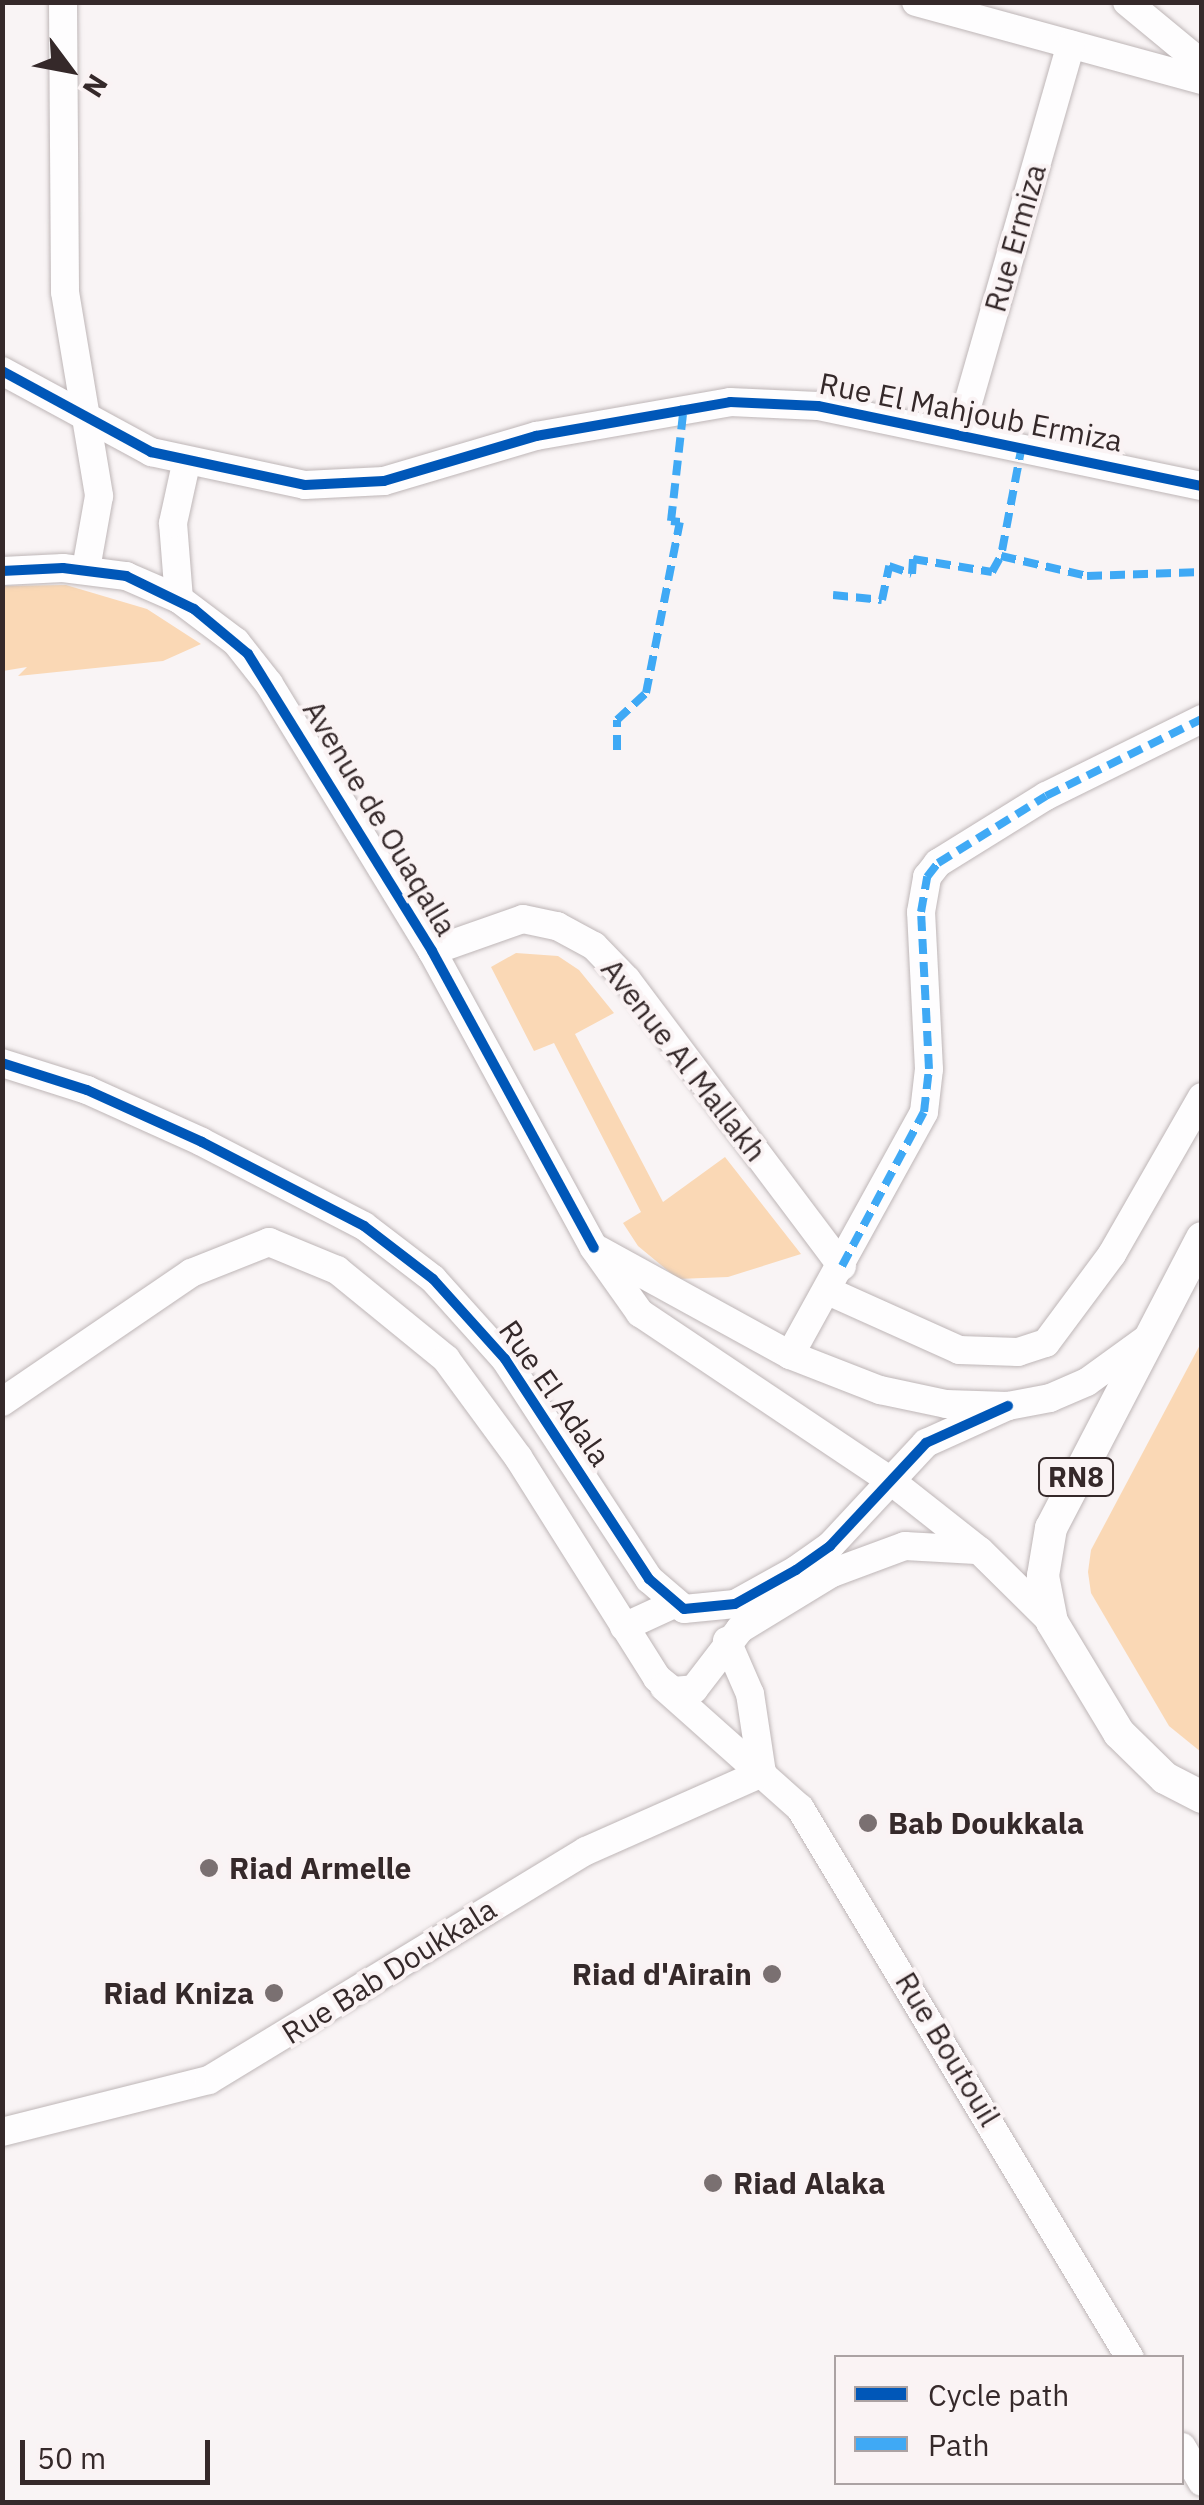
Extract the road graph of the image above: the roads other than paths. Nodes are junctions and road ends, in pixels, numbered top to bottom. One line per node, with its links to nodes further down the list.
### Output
1 (63, 2): 9 (street)
2 (916, 2): 4 (street)
3 (1127, 2): 6 (street)
4 (984, 12): 5 (street)
5 (1070, 45): 7 (street); 10 (street, Rue Ermiza)
6 (1202, 64)
7 (1202, 80)
8 (2, 371): 9 (street, Rue El Mahjoub Ermiza)
9 (89, 423): 11 (street, Rue El Mahjoub Ermiza); 13 (street)
10 (960, 431): 11 (street, Rue El Mahjoub Ermiza); 12 (street, Rue El Mahjoub Ermiza)
11 (186, 464): 15 (street)
12 (1202, 486)
13 (86, 569): 14 (street, Avenue de Ouaqalla); 15 (street, Avenue de Ouaqalla)
14 (2, 571)
15 (178, 599): 17 (street, Avenue de Ouaqalla)
16 (1202, 719): 22 (street)
17 (432, 951): 21 (street, Avenue de Ouaqalla); 22 (street, Avenue Al Mallakh)
18 (2, 1062): 30 (street, Rue El Adala)
19 (1202, 1097): 23 (street)
20 (1202, 1238): 24 (main road, RN8)
21 (594, 1248): 25 (street); 28 (street, Avenue de Ouaqalla)
22 (842, 1266): 23 (street)
23 (828, 1291): 25 (street)
24 (1144, 1340): 27 (street); 31 (main road, RN8)
25 (790, 1354): 27 (street)
26 (4, 1403): 32 (street)
27 (1008, 1406): 28 (street)
28 (892, 1481): 29 (street, Avenue de Ouaqalla); 30 (street)
29 (980, 1550): 31 (street, Avenue de Ouaqalla); 33 (street)
30 (674, 1604): 32 (street)
31 (1052, 1622): 36 (main road, RN8)
32 (624, 1627): 34 (street)
33 (727, 1642): 34 (street); 35 (street)
34 (664, 1686): 35 (street)
35 (752, 1767): 37 (street, Rue Bab Doukkala); 38 (street, Rue Boutouil)
36 (1202, 1797)
37 (2, 2132)
38 (1128, 2355)
39 (1184, 2450): 40 (street)
40 (1202, 2482)

